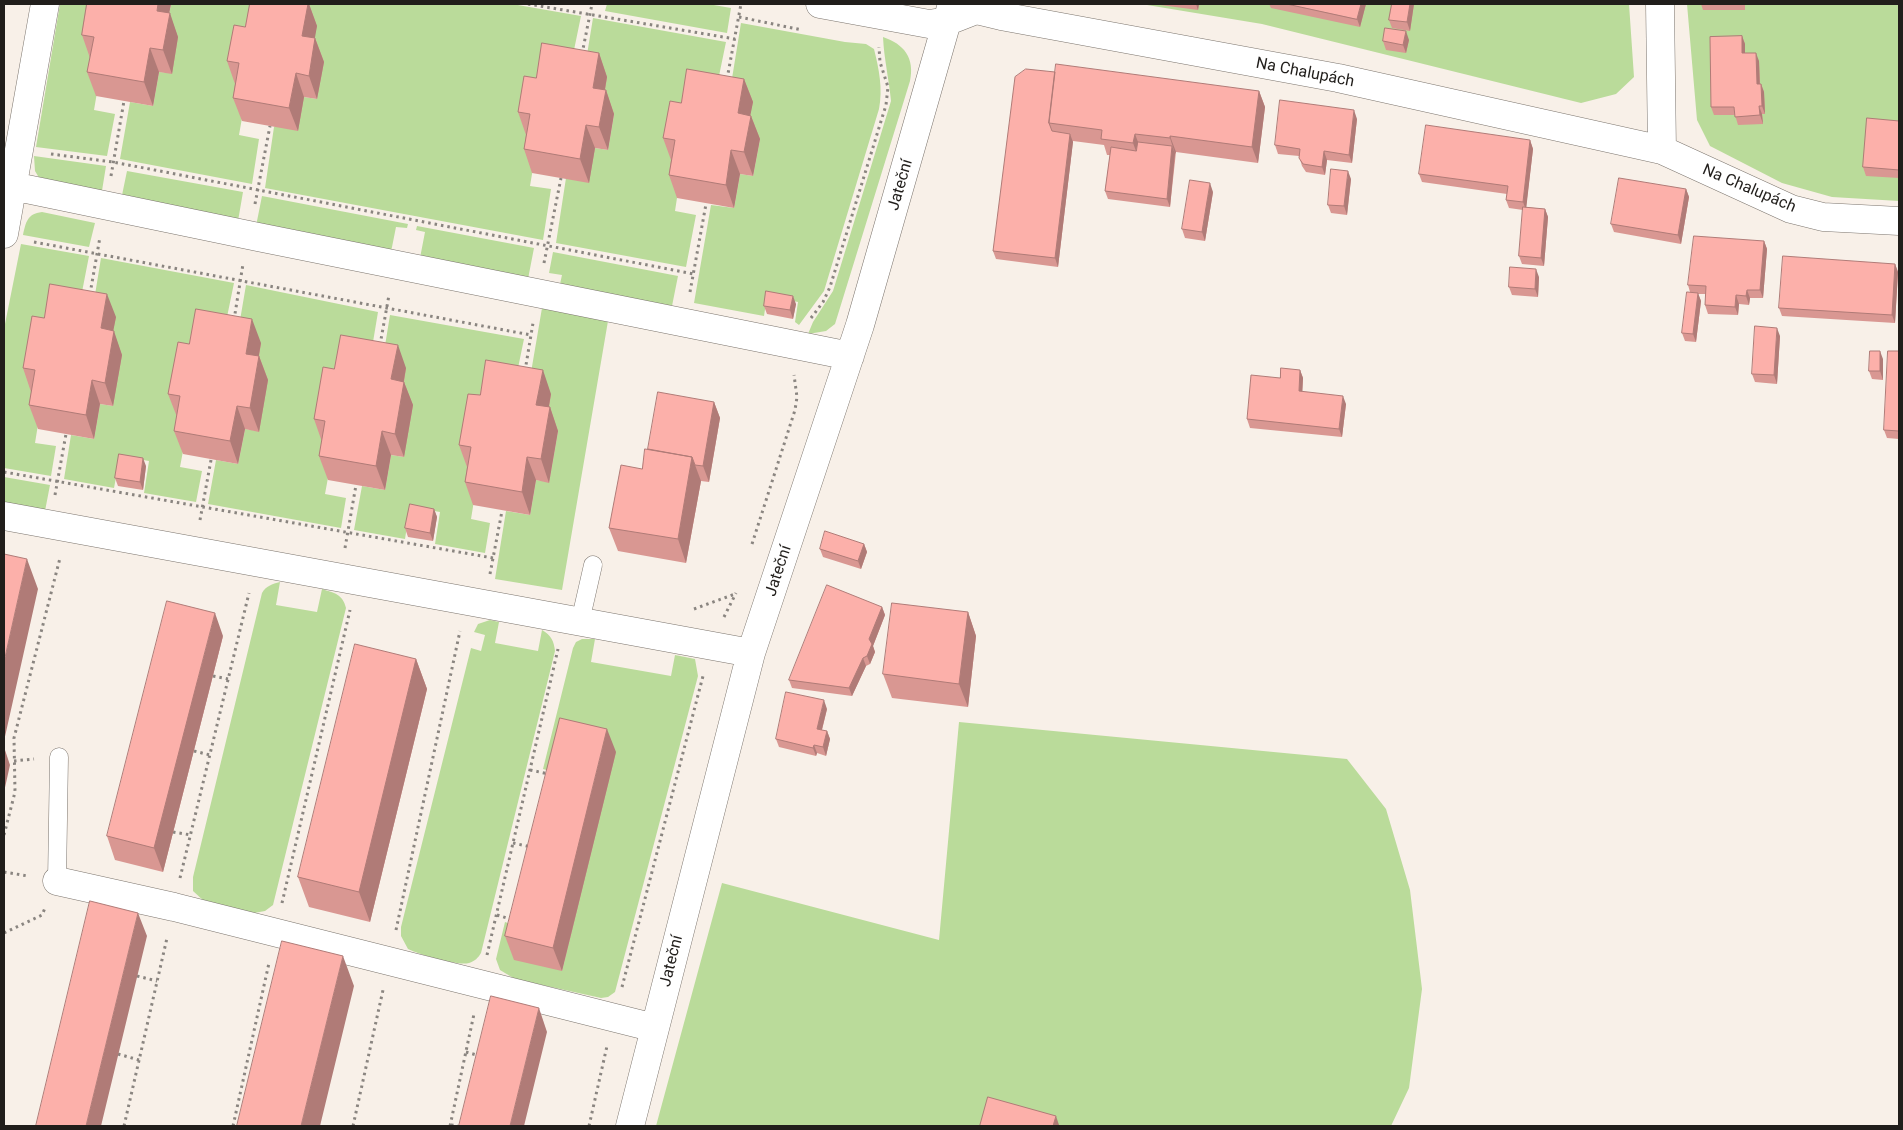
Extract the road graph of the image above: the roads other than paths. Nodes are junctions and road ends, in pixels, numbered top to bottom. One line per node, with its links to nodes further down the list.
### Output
1 (45, 4): 6 (street)
2 (820, 4): 4 (street, Na Chalupách)
3 (1660, 4): 5 (street)
4 (950, 12): 5 (street, Na Chalupách); 9 (street, Jateční)
5 (1662, 150): 7 (street, Na Chalupách)
6 (12, 186): 8 (street); 9 (street)
7 (1899, 221)
8 (4, 234)
9 (850, 356): 13 (street, Jateční)
10 (4, 516): 12 (street)
11 (593, 565): 12 (lane)
12 (573, 621): 13 (street)
13 (751, 653): 16 (street, Jateční)
14 (60, 757): 15 (lane)
15 (57, 881): 16 (street)
16 (655, 1028): 17 (street, Jateční)
17 (630, 1126)

